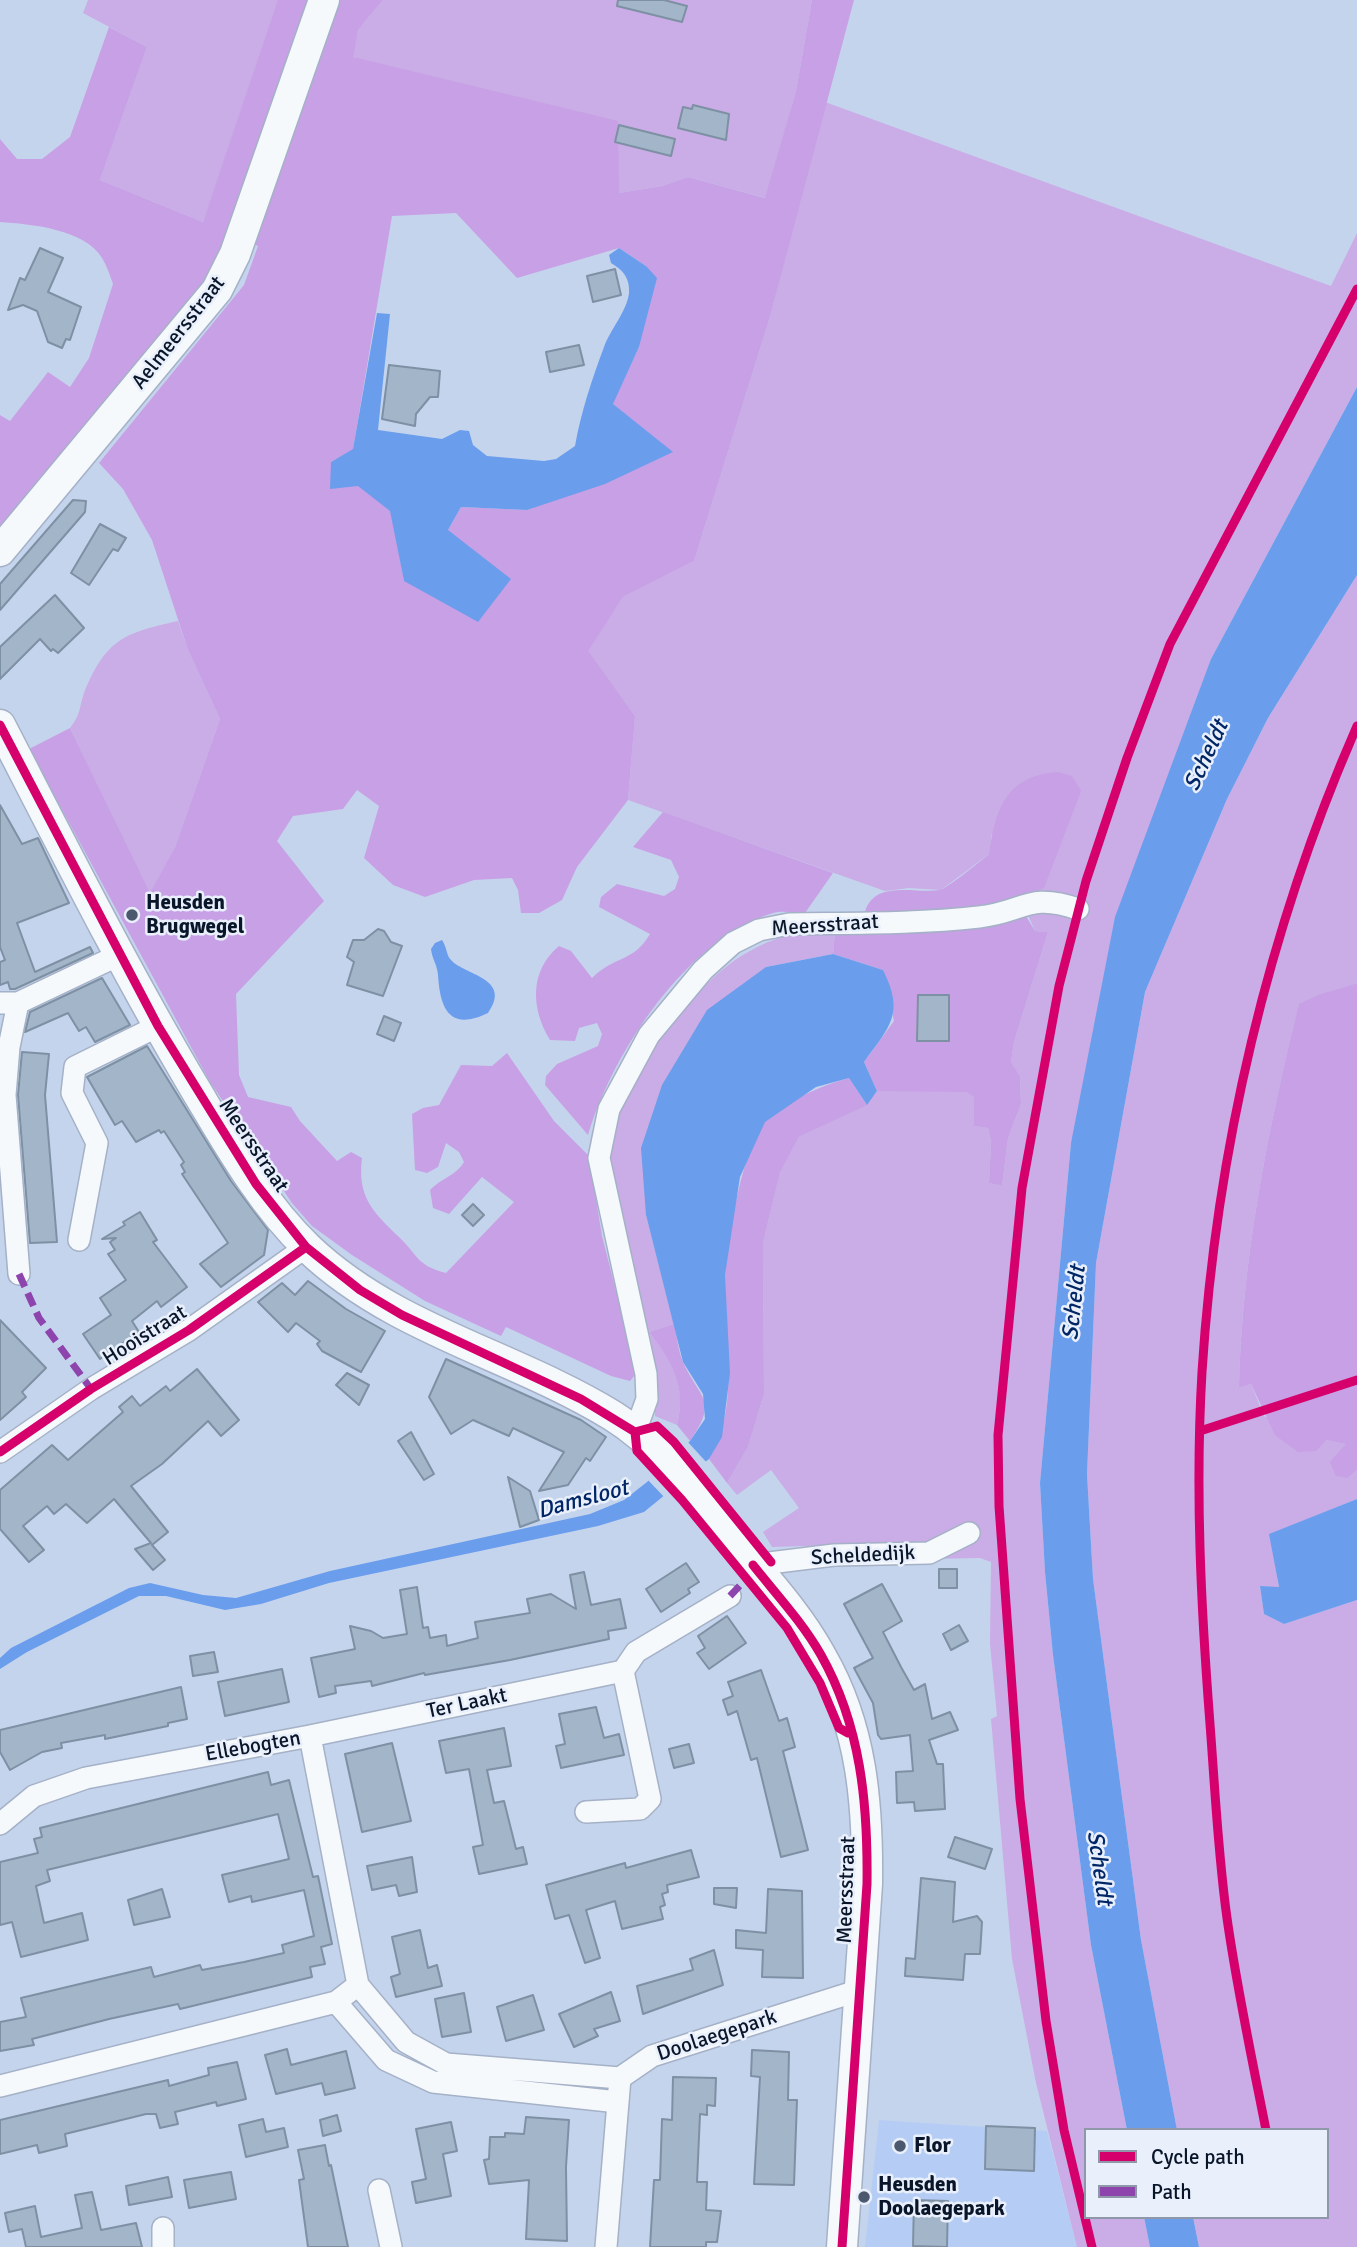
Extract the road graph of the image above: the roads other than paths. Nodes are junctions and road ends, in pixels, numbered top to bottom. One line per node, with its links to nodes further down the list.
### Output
1 (324, 0): 2 (main road, Aelmeersstraat)
2 (0, 551)
3 (0, 725): 5 (main road, Meersstraat)
4 (1078, 909): 11 (street, Meersstraat)
5 (119, 955): 6 (street); 7 (main road, Meersstraat)
6 (9, 1003): 10 (street)
7 (158, 1026): 8 (street); 9 (main road, Meersstraat)
8 (79, 1240)
9 (306, 1247): 11 (main road, Meersstraat); 12 (street, Hooistraat)
10 (19, 1274)
11 (635, 1432): 14 (main road, Meersstraat)
12 (0, 1452)
13 (969, 1533): 14 (street, Scheldedijk)
14 (753, 1565): 21 (main road, Meersstraat)
15 (730, 1597): 16 (street)
16 (623, 1671): 17 (street, Ter Laakt); 18 (street)
17 (310, 1736): 19 (street, Ellebogten); 20 (street, Ellebogten)
18 (586, 1812)
19 (0, 1824)
20 (358, 1985): 22 (street); 23 (street, Ellebogten)
21 (860, 1990): 23 (street, Doolaegepark); 29 (main road, Meersstraat)
22 (336, 2002): 24 (street); 25 (street)
23 (620, 2078): 25 (street)
24 (0, 2086)
25 (618, 2102): 28 (street)
26 (379, 2190): 27 (street)
27 (391, 2247)
28 (606, 2247)
29 (842, 2247)

